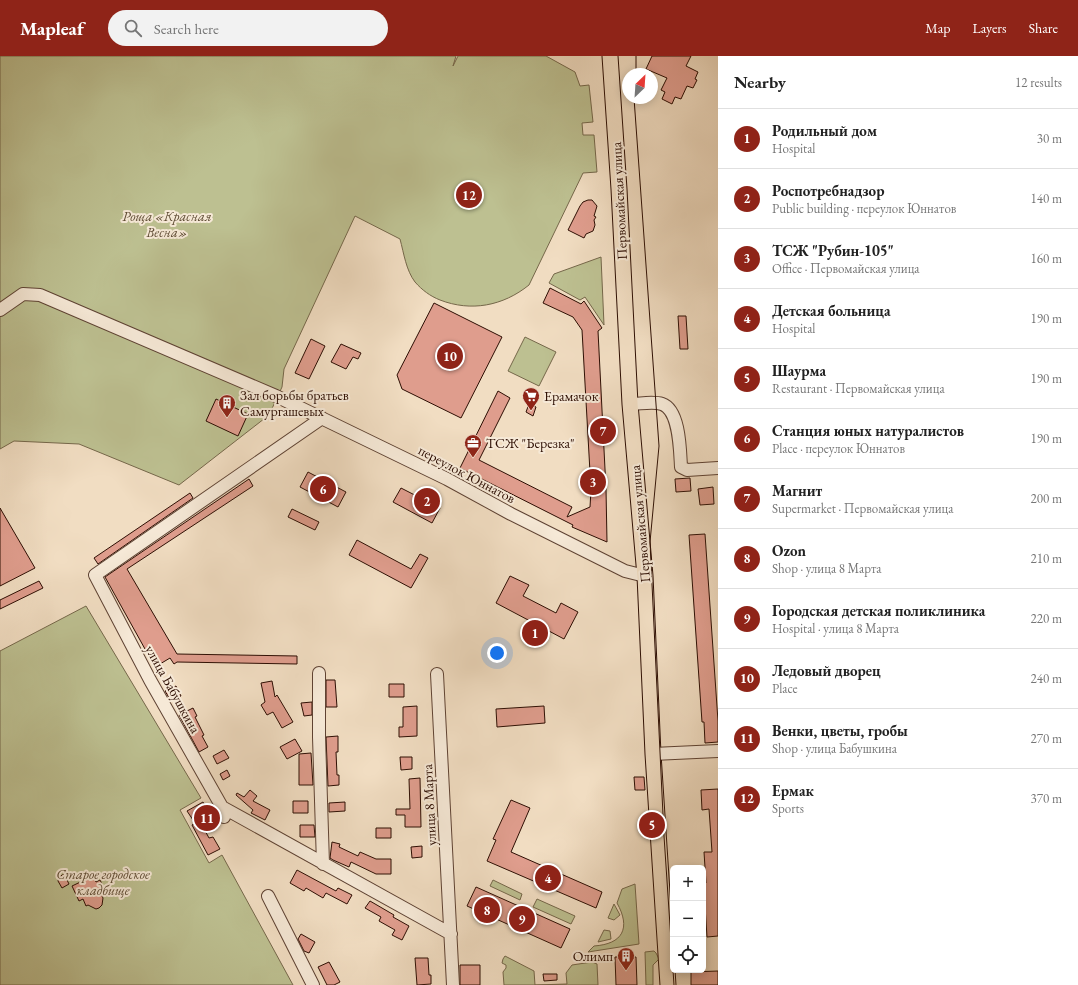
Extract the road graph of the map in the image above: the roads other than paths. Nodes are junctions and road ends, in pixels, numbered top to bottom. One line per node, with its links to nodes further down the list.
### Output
1 (609, 59): 3 (main road, Первомайская улица)
2 (0, 310): 4 (street, переулок Юннатов)
3 (630, 404): 5 (street); 6 (main road, Первомайская улица)
4 (322, 418): 6 (street, переулок Юннатов); 11 (street, улица Бабушкина)
5 (718, 468)
6 (645, 576): 10 (main road, Первомайская улица)
7 (319, 673): 11 (street)
8 (437, 674): 13 (street, улица 8 Марта)
9 (718, 751): 10 (street)
10 (653, 754): 16 (main road, Первомайская улица)
11 (323, 864): 13 (street)
12 (268, 896): 14 (street)
13 (451, 934): 15 (street, улица 8 Марта)
14 (313, 985)
15 (453, 985)
16 (668, 985)

